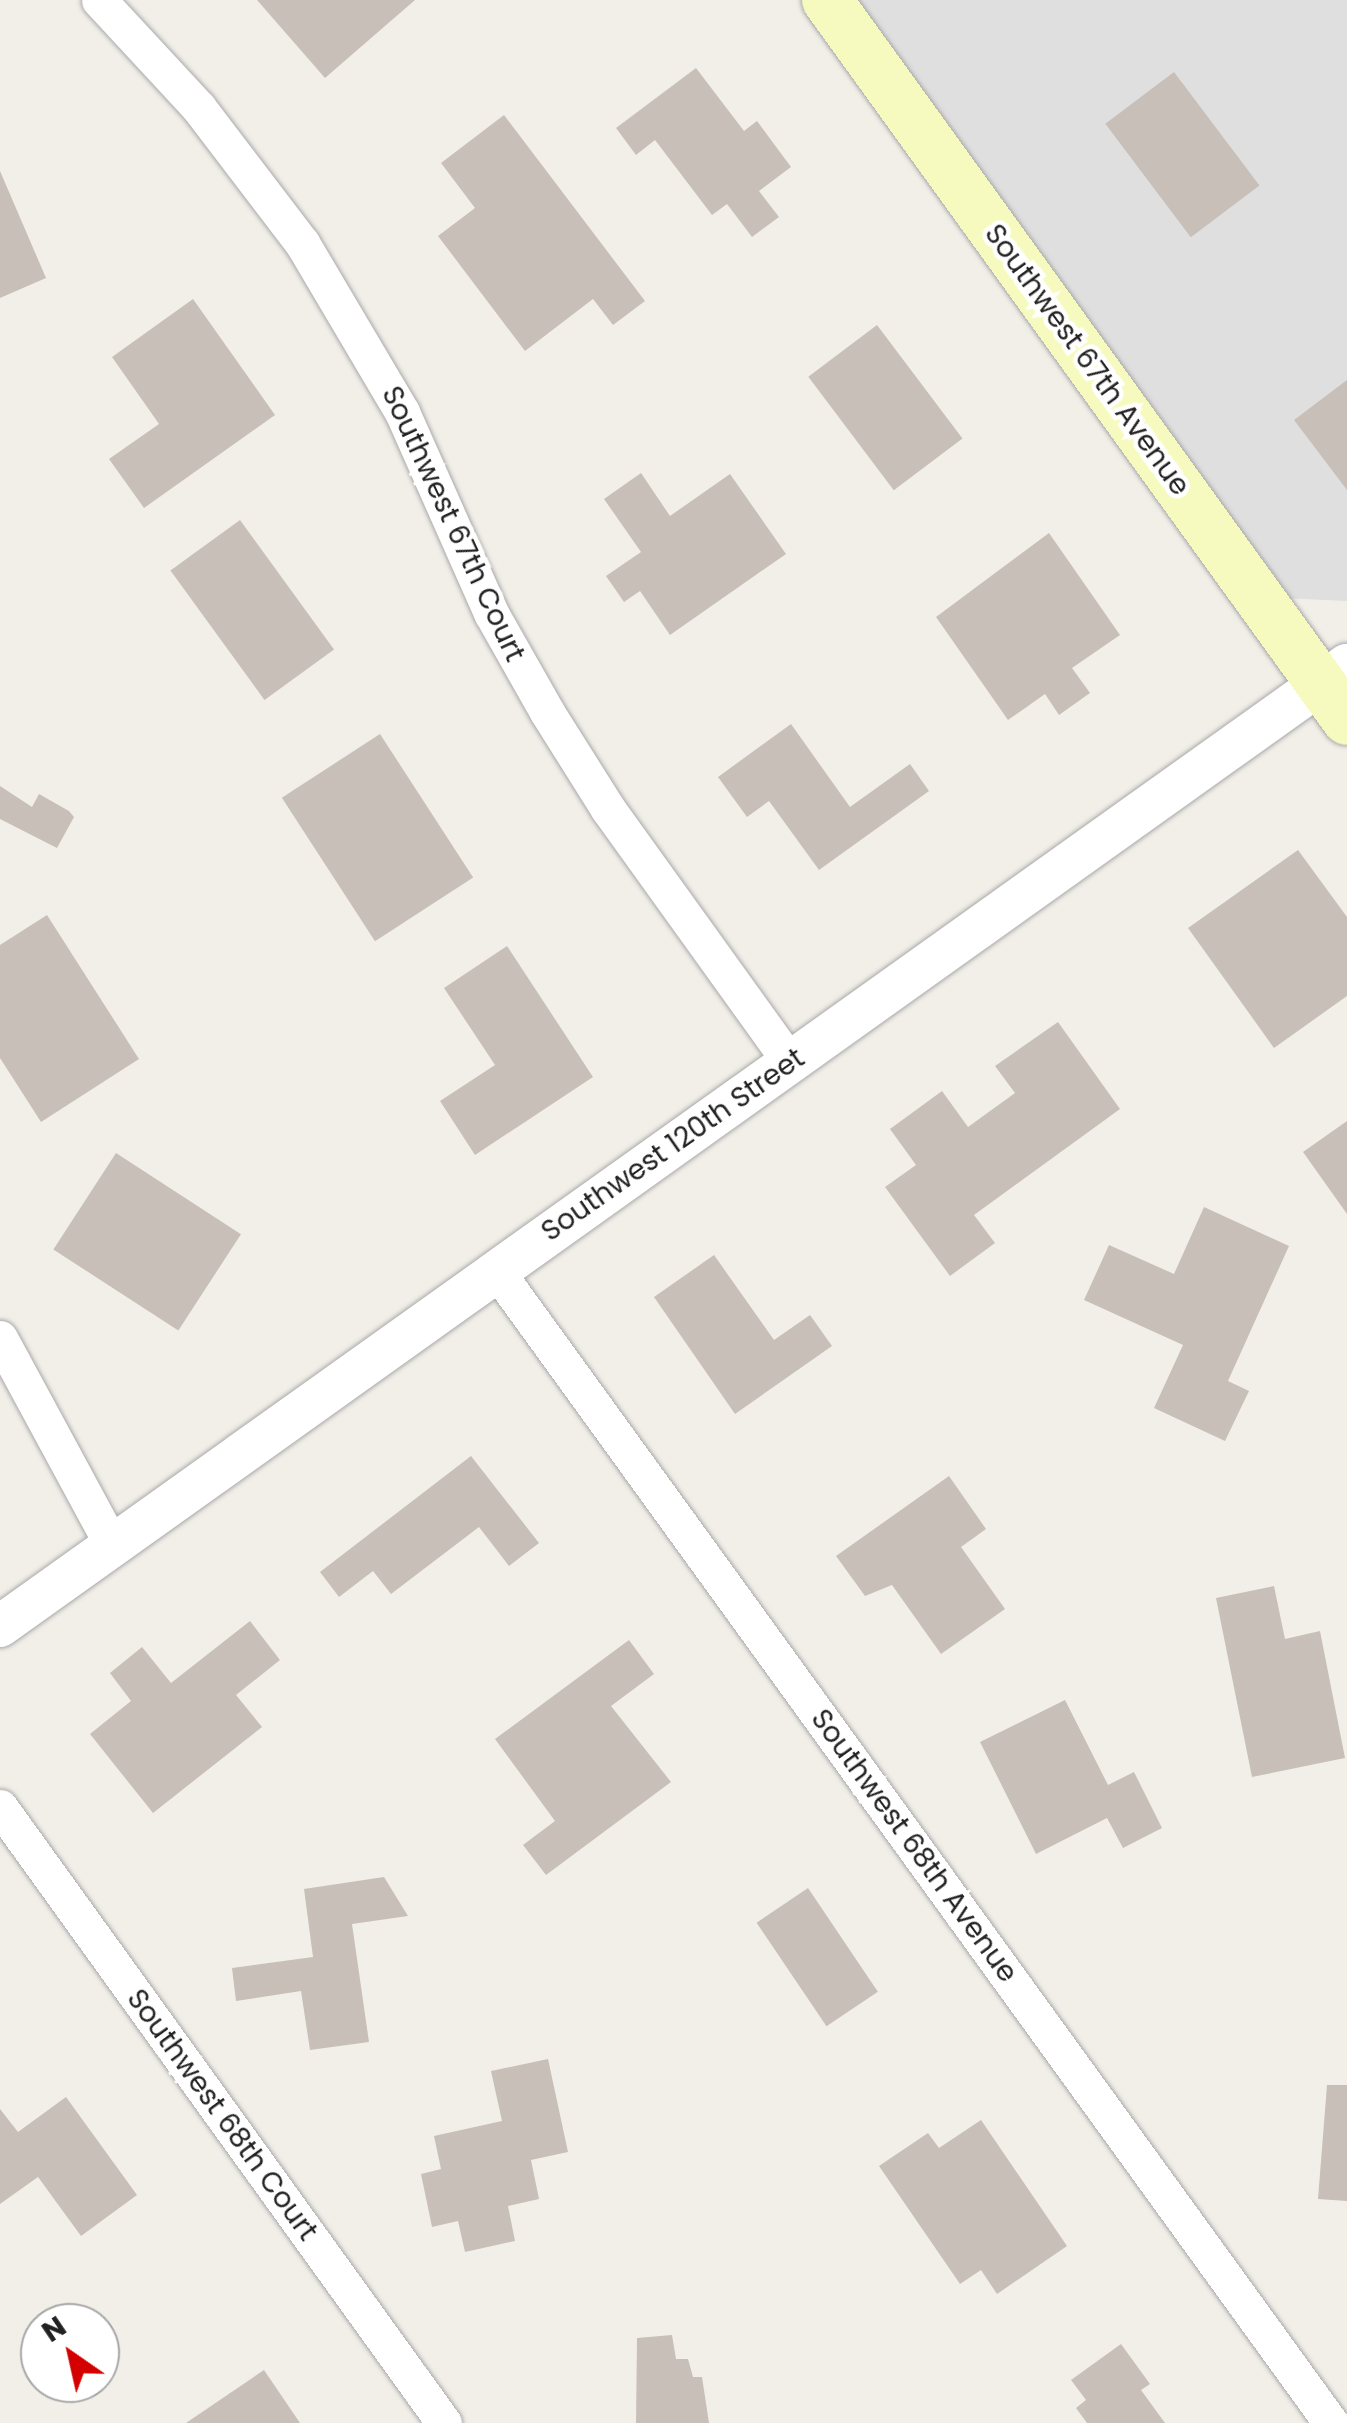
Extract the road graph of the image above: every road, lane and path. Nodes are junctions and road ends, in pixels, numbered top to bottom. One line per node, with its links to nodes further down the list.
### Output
1 (99, 0): 4 (street, Southwest 67th Court)
2 (827, 0): 3 (main road, Southwest 67th Avenue)
3 (1338, 689): 4 (street, Southwest 120th Street)
4 (790, 1062): 5 (street, Southwest 120th Street)
5 (496, 1270): 7 (street, Southwest 120th Street); 11 (street, Southwest 68th Avenue)
6 (0, 1338): 7 (street)
7 (112, 1546): 8 (street, Southwest 120th Street)
8 (0, 1626)
9 (0, 1806): 10 (street, Southwest 68th Court)
10 (444, 2423)
11 (1331, 2423)

